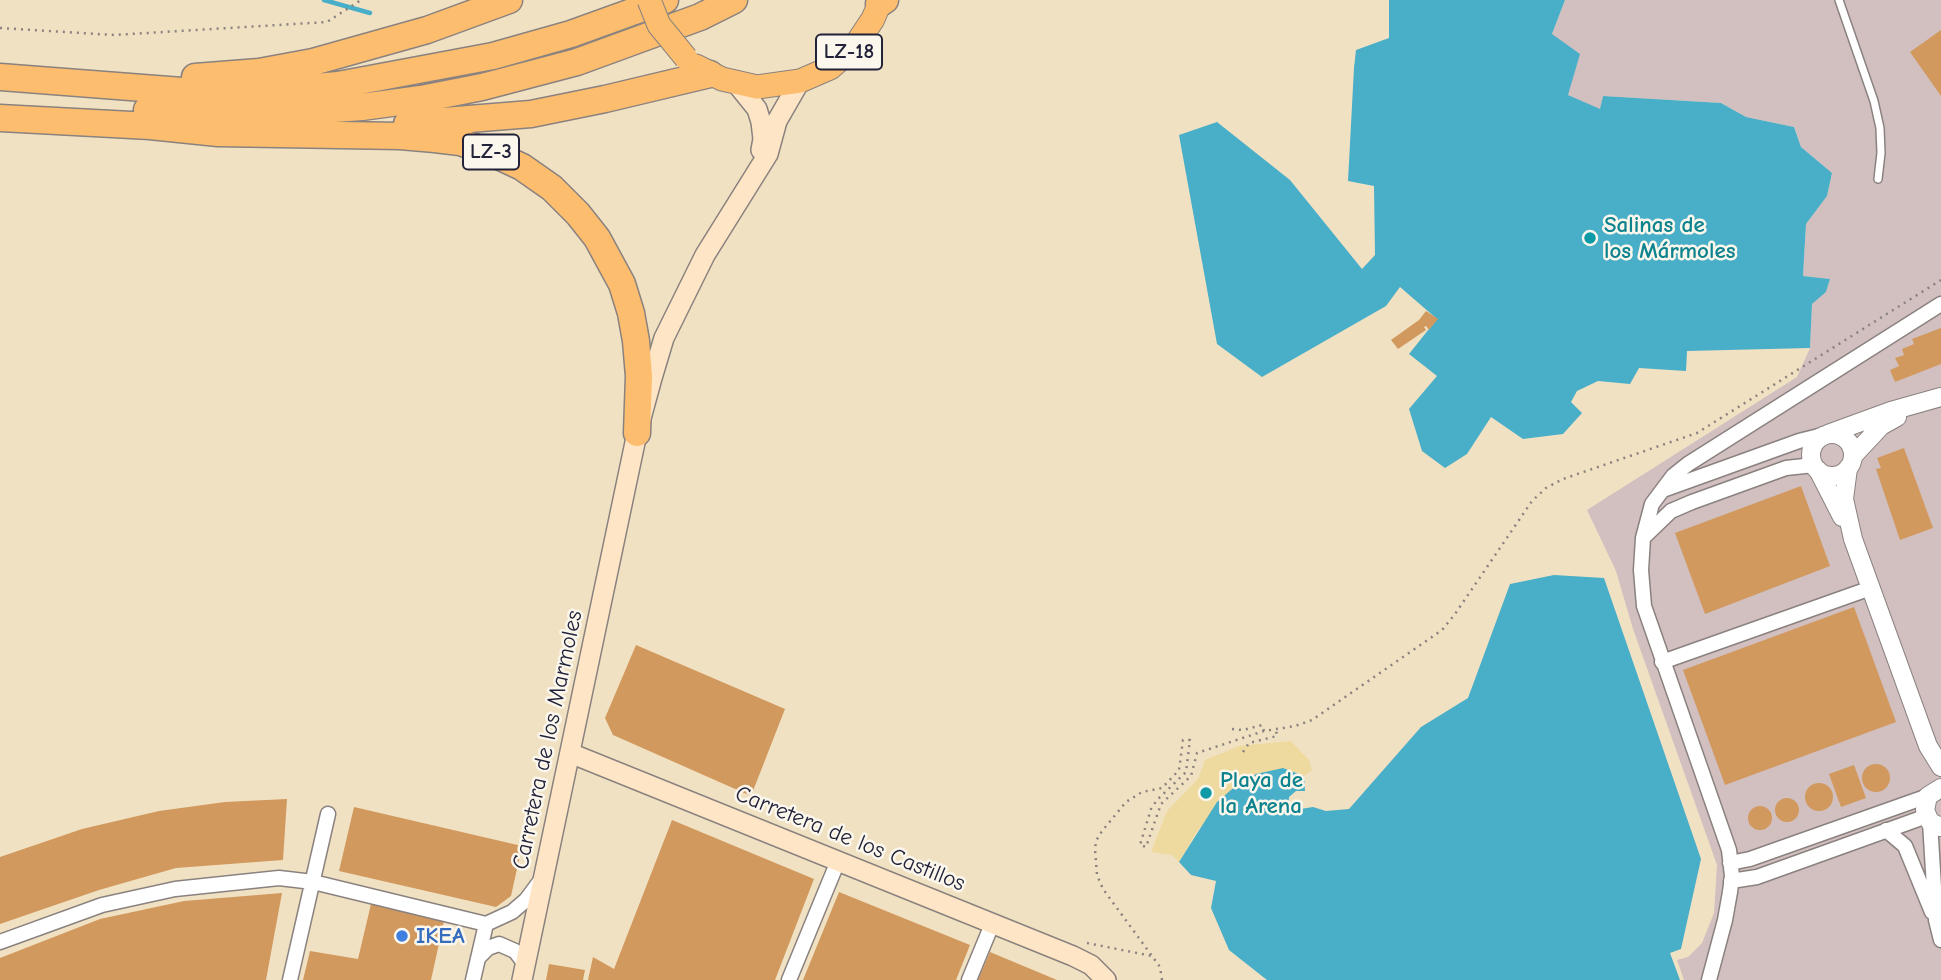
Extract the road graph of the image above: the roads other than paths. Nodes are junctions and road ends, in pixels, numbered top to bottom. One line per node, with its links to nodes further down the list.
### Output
1 (649, 0): 7 (main road, LZ-18, bridge)
2 (665, 0): 9 (highway)
3 (734, 0): 12 (highway)
4 (1839, 0): 16 (lane)
5 (882, 1): 10 (main road, LZ-18)
6 (500, 2): 9 (highway)
7 (710, 74): 11 (main road, LZ-18); 14 (highway, LZ-3)
8 (0, 77): 9 (highway)
9 (67, 82)
10 (800, 82): 11 (main road, LZ-18); 15 (main road, Carretera de los Marmoles)
11 (736, 83): 15 (main road)
12 (0, 106)
13 (0, 118): 14 (highway)
14 (150, 126): 19 (highway, LZ-3)
15 (757, 172): 19 (main road, Carretera de los Marmoles)
16 (1878, 179)
17 (1941, 304): 23 (street)
18 (1939, 398): 20 (street); 21 (street)
19 (637, 433): 29 (main road, Carretera de los Marmoles)
20 (1827, 435): 21 (street); 22 (street); 23 (street)
21 (1850, 462): 22 (street); 25 (street)
22 (1816, 468): 24 (street); 25 (street)
23 (1660, 491): 24 (street)
24 (1643, 538): 27 (street)
25 (1853, 539): 26 (street)
26 (1871, 588): 27 (street); 28 (street)
27 (1662, 662): 37 (street)
28 (1928, 746): 30 (street); 31 (street)
29 (570, 753): 36 (main road, Carretera de los Castillos); 39 (main road, Carretera de los Marmoles)
30 (1941, 767)
31 (1933, 792): 33 (street); 37 (street)
32 (328, 814): 41 (street)
33 (1933, 822): 34 (street); 38 (street)
34 (1886, 830): 40 (street); 42 (street)
35 (1941, 853): 38 (street)
36 (838, 861): 43 (main road, Carretera de los Castillos); 51 (street)
37 (1730, 863): 40 (street)
38 (1934, 868): 42 (street)
39 (544, 876): 44 (street); 48 (main road, Carretera de los Marmoles)
40 (1731, 881): 54 (street)
41 (313, 883): 44 (street); 46 (street); 49 (street)
42 (1936, 920): 45 (street)
43 (993, 922): 52 (street); 53 (main road, Carretera de los Castillos)
44 (486, 924): 47 (street)
45 (1941, 940)
46 (0, 942)
47 (478, 958): 48 (street); 50 (street)
48 (524, 972)
49 (290, 980)
50 (473, 980)
51 (789, 980)
52 (969, 980)
53 (1106, 980)
54 (1709, 980)

